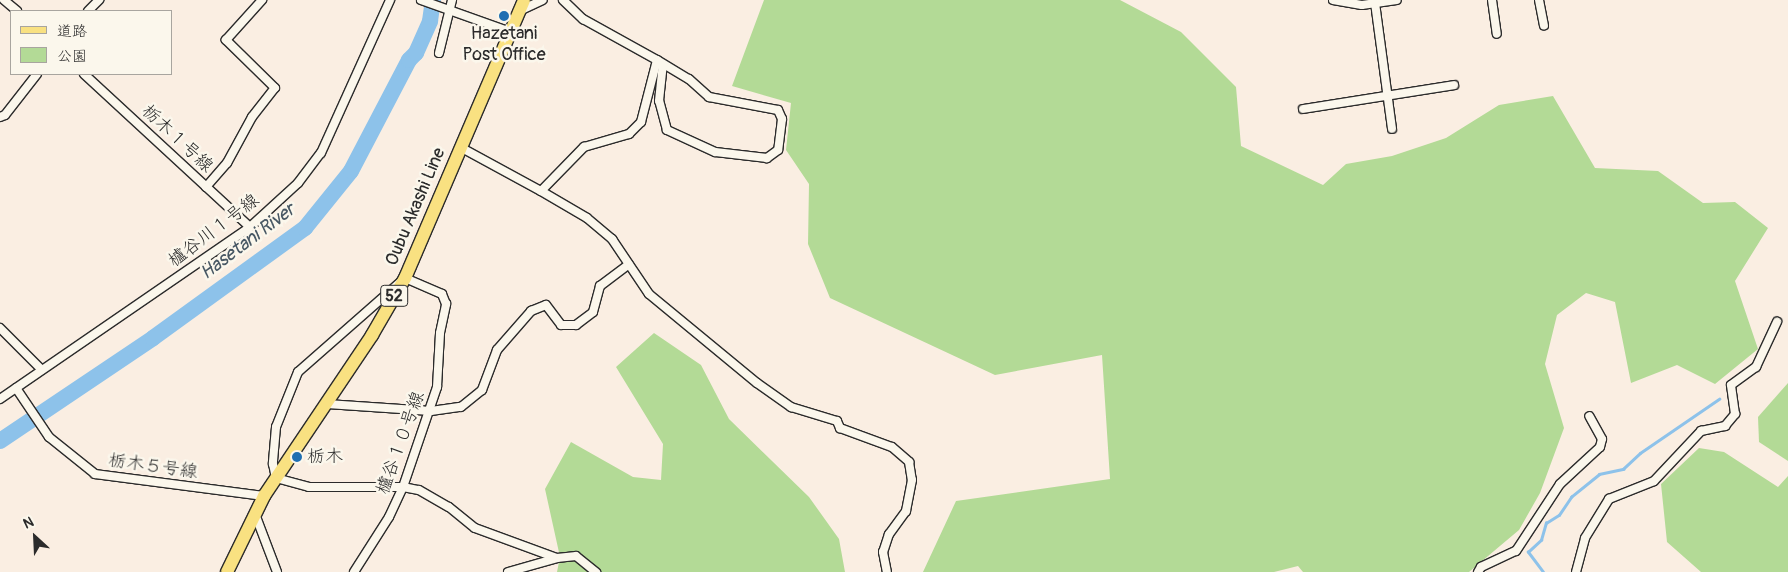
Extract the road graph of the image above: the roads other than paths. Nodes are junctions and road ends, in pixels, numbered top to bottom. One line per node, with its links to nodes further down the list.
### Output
1 (4, 0): 15 (street)
2 (99, 0): 16 (street)
3 (262, 0): 30 (street)
4 (390, 0): 32 (street, 櫨谷川１号線)
5 (421, 0): 13 (street)
6 (542, 0): 14 (street)
7 (564, 0): 21 (street)
8 (1333, 0): 12 (street)
9 (1397, 0): 12 (street)
10 (1492, 0): 19 (street)
11 (1539, 0): 17 (street)
12 (1374, 3): 25 (street)
13 (451, 4): 18 (street); 20 (street)
14 (522, 6): 18 (main road, Oubu Akashi Line / 52)
15 (16, 10)
16 (89, 10)
17 (1544, 26)
18 (510, 32): 29 (main road, Oubu Akashi Line / 52)
19 (1497, 34)
20 (439, 53)
21 (660, 62): 21 (street); 31 (street)
22 (36, 75): 27 (street)
23 (85, 75): 30 (street, 栃木１号線)
24 (1454, 85): 25 (street)
25 (1387, 94): 26 (street); 28 (street)
26 (1303, 109)
27 (0, 117)
28 (1392, 129)
29 (460, 147): 31 (street); 34 (main road, Oubu Akashi Line / 52)
30 (206, 187): 32 (street, 栃木１号線)
31 (541, 191): 33 (street)
32 (250, 227): 37 (street, 櫨谷川１号線)
33 (629, 264): 41 (street); 53 (street)
34 (404, 278): 40 (main road, Oubu Akashi Line / 52); 41 (street, 櫨谷１０号線); 43 (street)
35 (1776, 322): 55 (street)
36 (0, 328): 37 (street)
37 (42, 370): 38 (street, 櫨谷川１号線)
38 (16, 388): 39 (street, 櫨谷川１号線); 45 (street, 栃木５号線)
39 (0, 399)
40 (327, 404): 41 (street); 43 (main road, Oubu Akashi Line / 52)
41 (431, 411): 44 (street, 櫨谷１０号線)
42 (1589, 416): 54 (street)
43 (276, 478): 44 (street); 45 (main road, Oubu Akashi Line / 52)
44 (403, 487): 47 (street); 50 (street, 櫨谷１０号線)
45 (264, 496): 46 (main road, Oubu Akashi Line / 52)
46 (255, 514): 48 (main road, Oubu Akashi Line / 52); 49 (street)
47 (557, 558): 51 (street); 52 (street)
48 (227, 572)
49 (277, 572)
50 (354, 572)
51 (508, 572)
52 (596, 572)
53 (887, 572)
54 (1478, 572)
55 (1576, 572)

